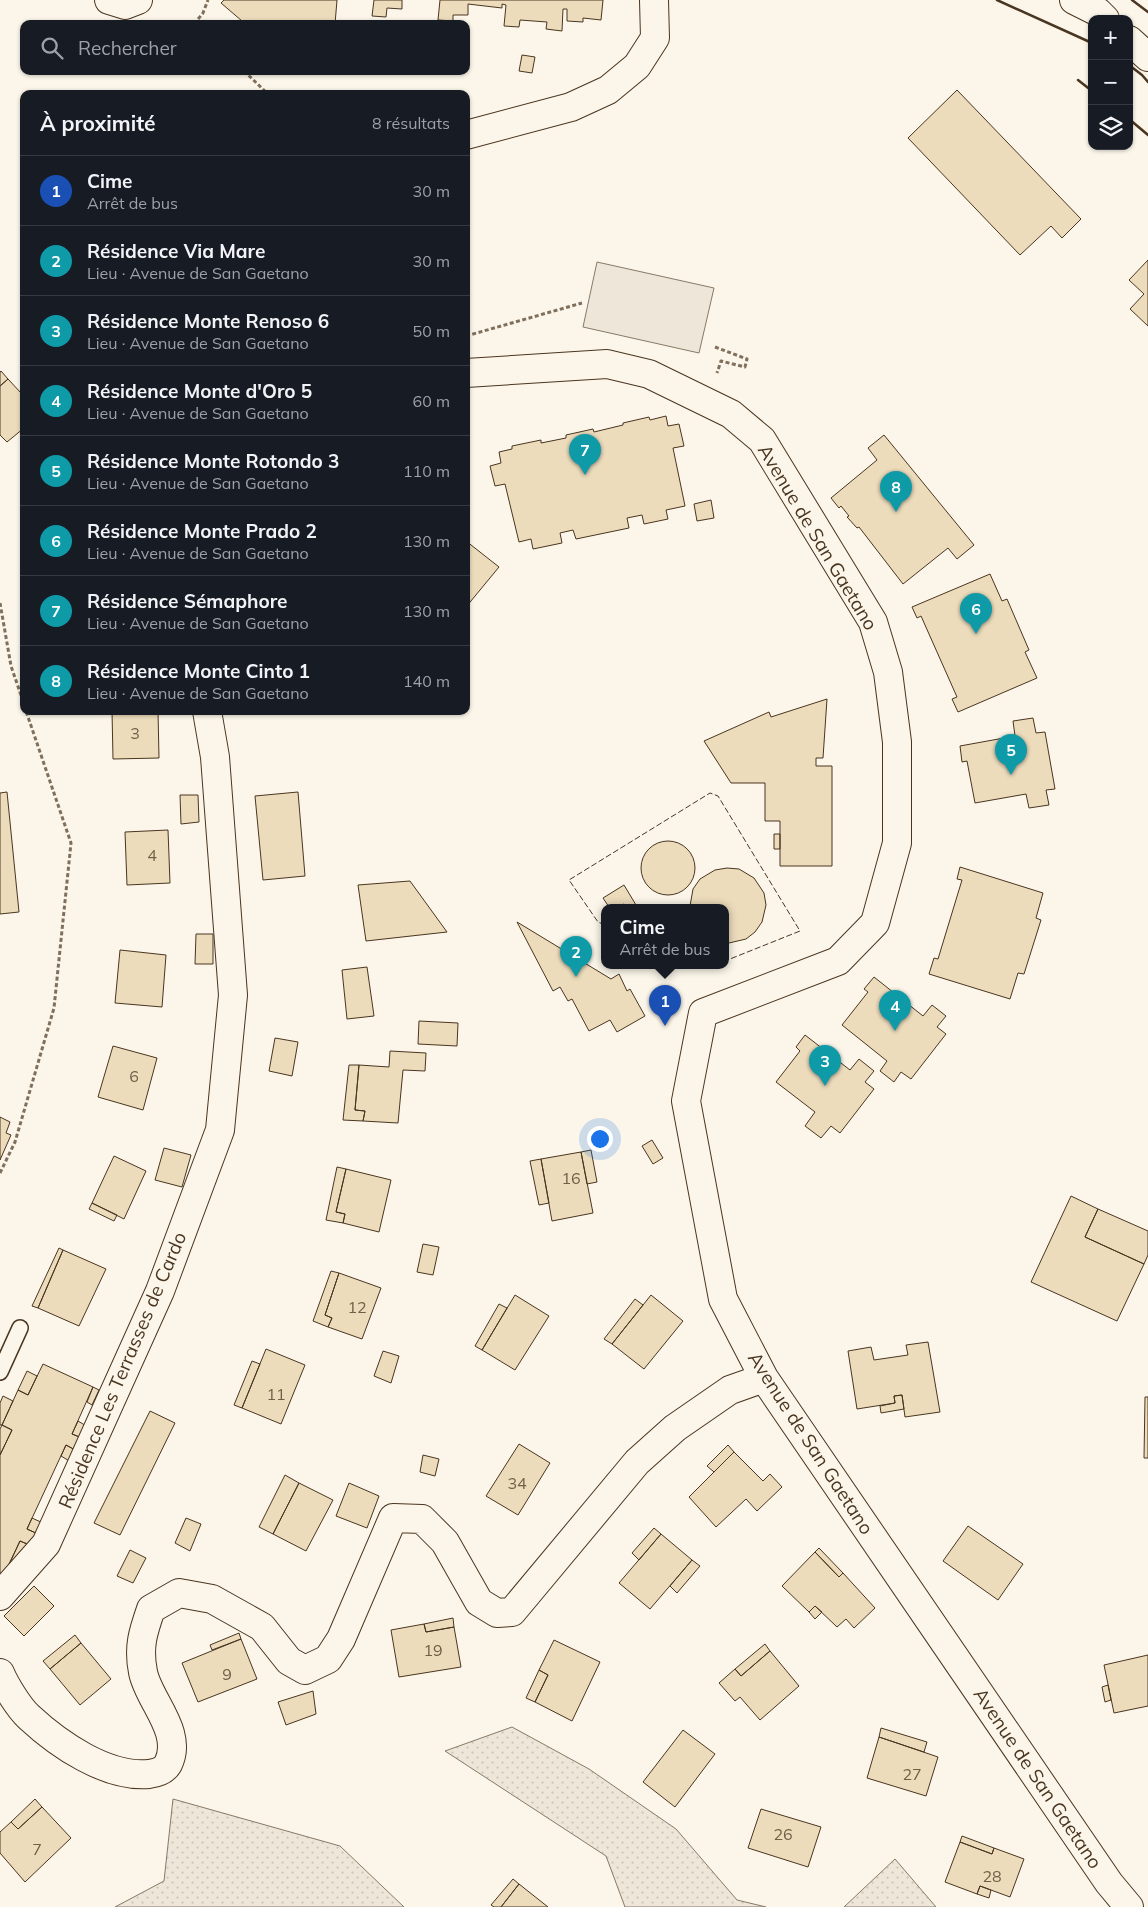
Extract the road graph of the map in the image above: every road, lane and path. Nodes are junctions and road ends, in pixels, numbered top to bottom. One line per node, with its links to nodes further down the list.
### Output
1 (110, 0): 2 (street)
2 (138, 0)
3 (208, 0): 7 (path)
4 (654, 0): 12 (street)
5 (1074, 0): 6 (street)
6 (1101, 15)
7 (197, 20)
8 (1133, 44): 9 (street)
9 (1148, 57)
10 (248, 75): 11 (path)
11 (264, 90)
12 (470, 134)
13 (582, 303): 14 (path)
14 (470, 335)
15 (715, 347): 17 (path)
16 (470, 373): 17 (street, Avenue de San Gaetano)
17 (705, 402): 25 (street, Avenue de San Gaetano)
18 (0, 603): 19 (path)
19 (20, 692)
20 (27, 715): 22 (path)
21 (208, 715): 26 (street, Résidence Les Terrasses de Cardo)
22 (0, 1172)
23 (20, 1328): 24 (lane)
24 (0, 1372)
25 (764, 1378): 27 (street); 28 (street, Avenue de San Gaetano)
26 (0, 1596)
27 (0, 1673)
28 (1129, 1907)

